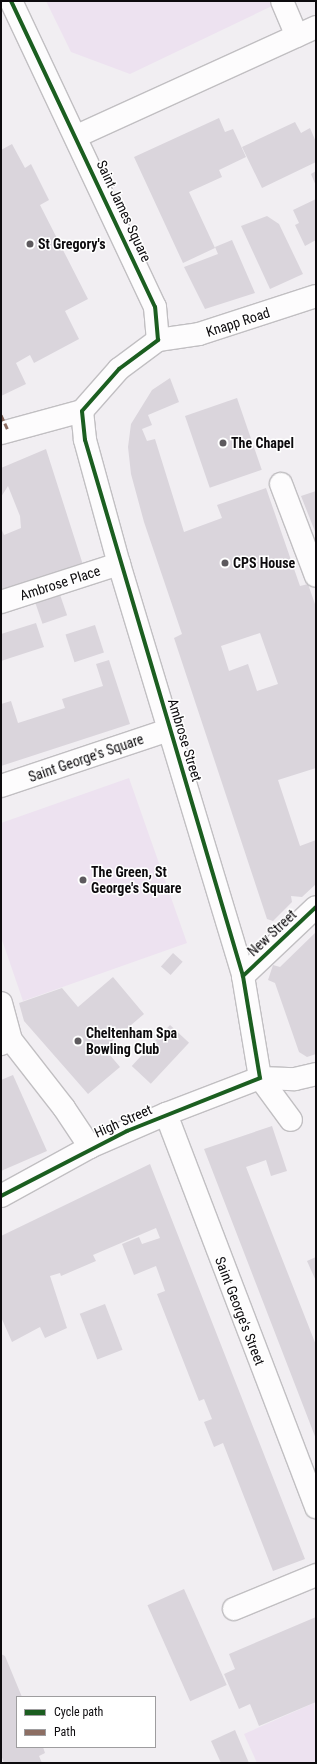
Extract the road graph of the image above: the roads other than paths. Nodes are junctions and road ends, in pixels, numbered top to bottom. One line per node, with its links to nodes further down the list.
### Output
1 (11, 1): 4 (street, Saint James Square)
2 (282, 1): 3 (street)
3 (306, 31): 4 (street)
4 (77, 136): 6 (street, Saint James Square)
5 (316, 296): 6 (street, Knapp Road)
6 (158, 340): 7 (street)
7 (82, 411): 8 (street); 10 (street, Ambrose Street)
8 (1, 433)
9 (281, 484): 11 (street)
10 (120, 564): 12 (street, Ambrose Place); 13 (street, Ambrose Street)
11 (316, 576)
12 (1, 602)
13 (171, 730): 14 (street, Saint George's Square); 16 (street, Ambrose Street)
14 (1, 786)
15 (316, 907): 16 (street, New Street)
16 (243, 976): 20 (street, Ambrose Street)
17 (1, 1003): 18 (street)
18 (6, 1042): 23 (street)
19 (316, 1074): 20 (street, High Street)
20 (260, 1078): 21 (street, High Street); 22 (street)
21 (166, 1114): 23 (street, High Street); 25 (street, Saint George's Street)
22 (291, 1120)
23 (90, 1148): 24 (street, High Street)
24 (1, 1196)
25 (315, 1501)
26 (316, 1575): 27 (street)
27 (234, 1609)

